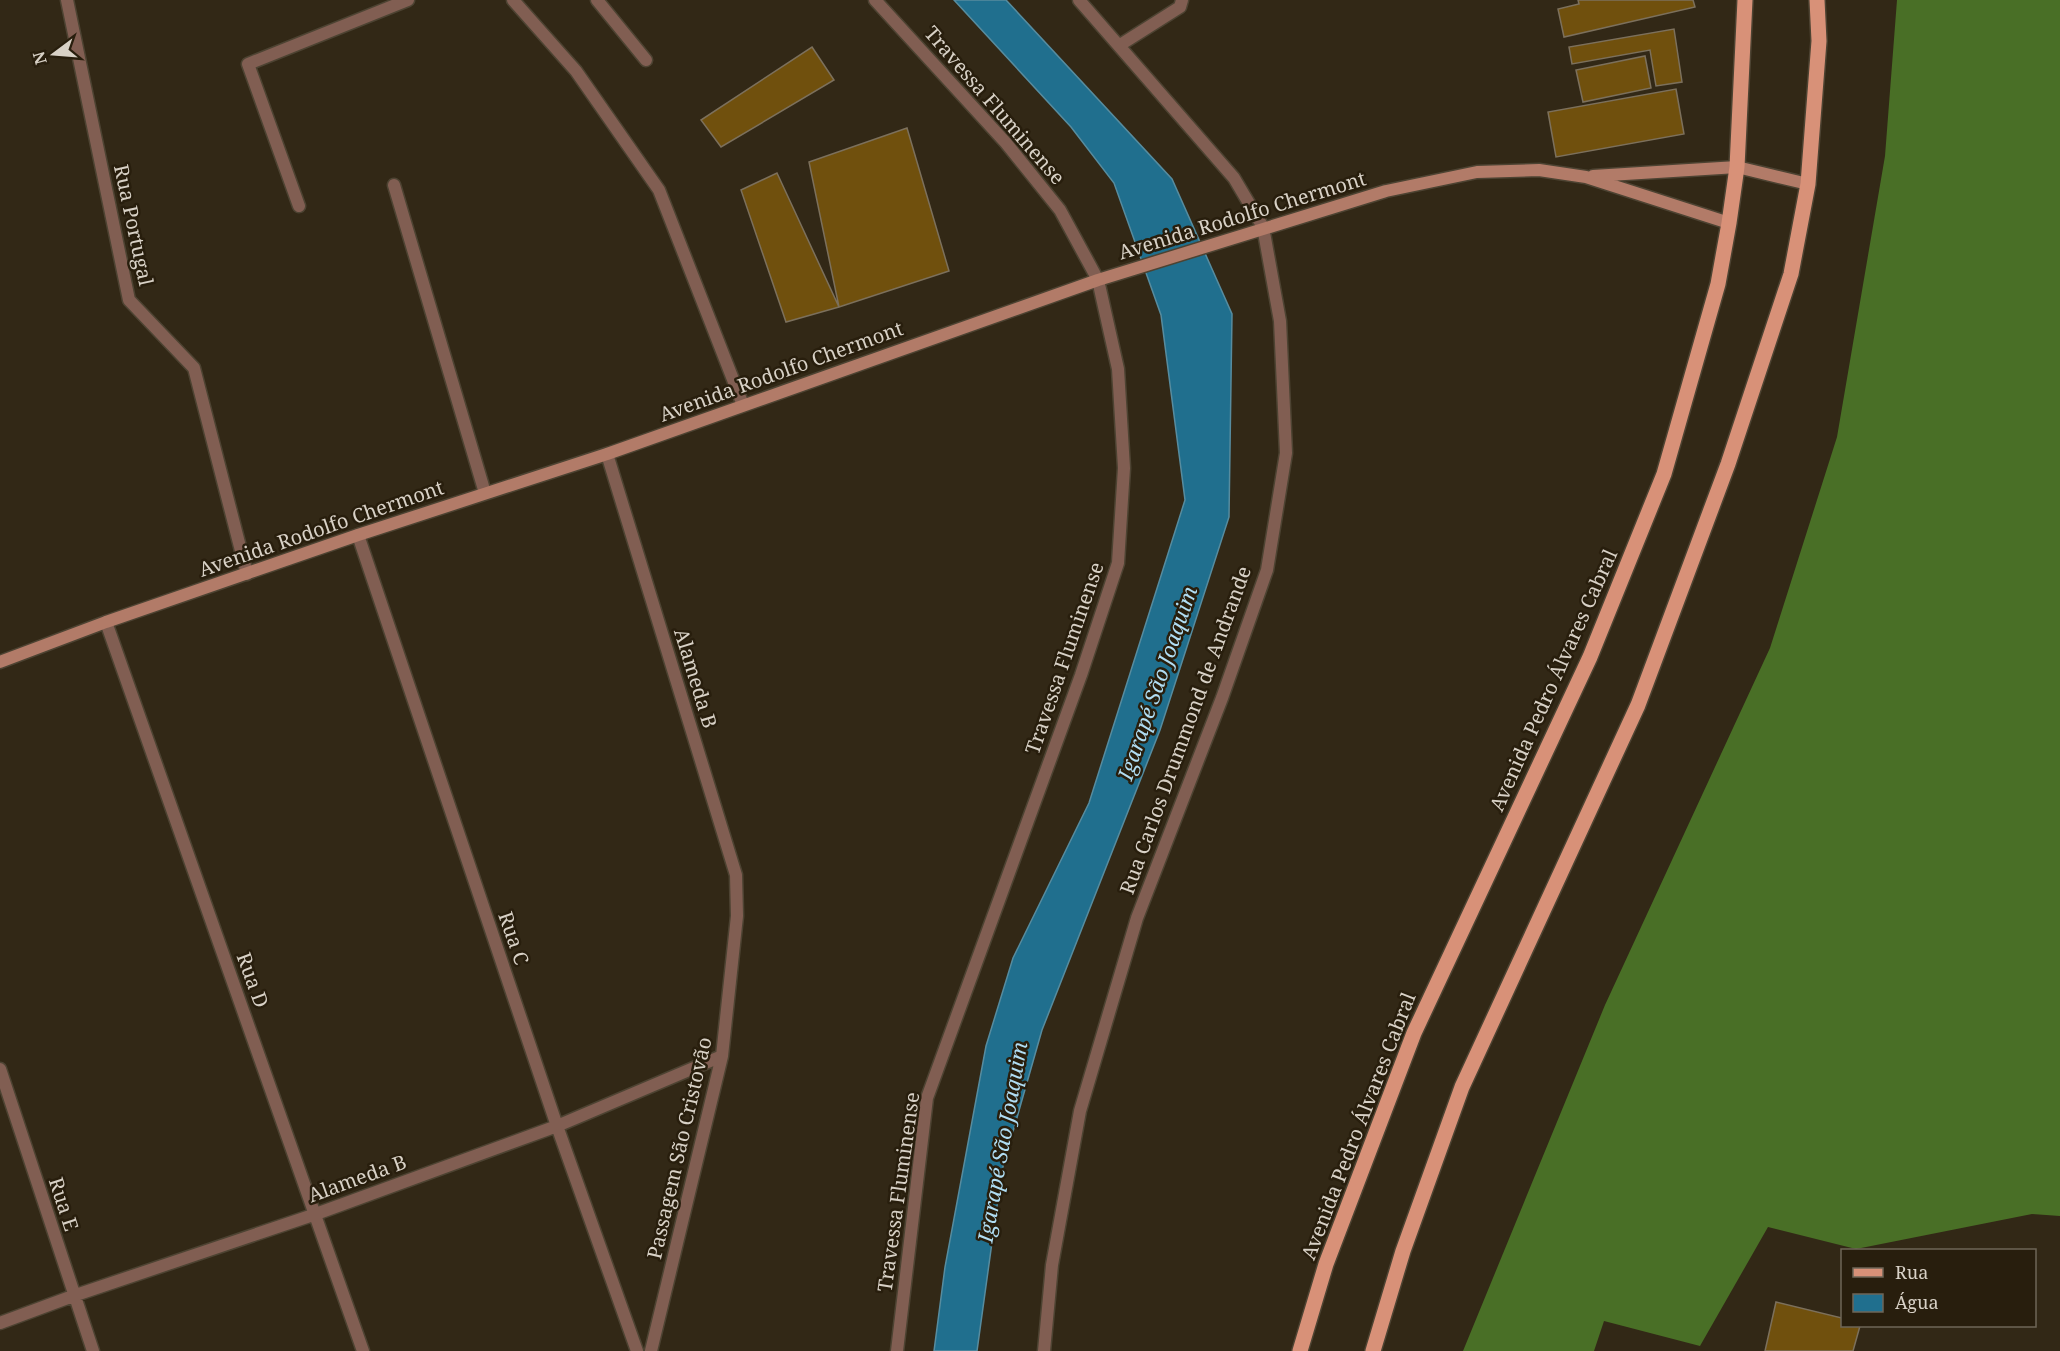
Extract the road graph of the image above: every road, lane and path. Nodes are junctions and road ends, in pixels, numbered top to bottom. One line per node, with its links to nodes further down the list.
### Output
1 (67, 0): 24 (street, Rua Portugal)
2 (408, 0): 16 (street)
3 (513, 0): 20 (street)
4 (597, 0): 11 (street)
5 (875, 0): 19 (street, Travessa Fluminense)
6 (1079, 0): 10 (street, Rua Carlos Drummond de Andrande)
7 (1182, 0): 10 (street)
8 (1745, 0): 12 (main road, Avenida Pedro Álvares Cabral)
9 (1817, 0): 14 (main road)
10 (1120, 45): 18 (street, Rua Carlos Drummond de Andrande)
11 (646, 60)
12 (1737, 167): 13 (main road, Avenida Rodolfo Chermont); 14 (main road, Avenida Rodolfo Chermont); 17 (main road, Avenida Pedro Álvares Cabral)
13 (1586, 177): 17 (main road, Avenida Rodolfo Chermont); 18 (main road, Avenida Rodolfo Chermont)
14 (1808, 184): 41 (main road)
15 (394, 185): 22 (street)
16 (299, 206)
17 (1729, 223): 40 (main road, Avenida Pedro Álvares Cabral)
18 (1263, 227): 19 (main road, Avenida Rodolfo Chermont); 39 (street, Rua Carlos Drummond de Andrande)
19 (1098, 280): 20 (main road, Avenida Rodolfo Chermont); 38 (street, Travessa Fluminense)
20 (743, 405): 21 (main road, Avenida Rodolfo Chermont)
21 (607, 454): 22 (main road, Avenida Rodolfo Chermont); 27 (street, Alameda B)
22 (485, 493): 23 (main road, Avenida Rodolfo Chermont)
23 (358, 535): 24 (main road, Avenida Rodolfo Chermont); 30 (street, Rua C)
24 (247, 574): 25 (main road, Avenida Rodolfo Chermont)
25 (106, 622): 26 (main road, Avenida Rodolfo Chermont); 31 (street, Rua D)
26 (0, 662)
27 (737, 916): 28 (street, Passagem São Cristovão)
28 (722, 1056): 30 (street, Alameda B); 37 (street, Passagem São Cristovão)
29 (0, 1070): 32 (street, Rua E)
30 (557, 1126): 31 (street, Alameda B); 36 (street, Rua C)
31 (316, 1214): 32 (street, Alameda B); 35 (street, Rua D)
32 (73, 1296): 33 (street, Alameda B); 34 (street, Rua E)
33 (0, 1323)
34 (93, 1351)
35 (363, 1351)
36 (638, 1351)
37 (651, 1351)
38 (897, 1351)
39 (1044, 1351)
40 (1300, 1351)
41 (1373, 1351)

